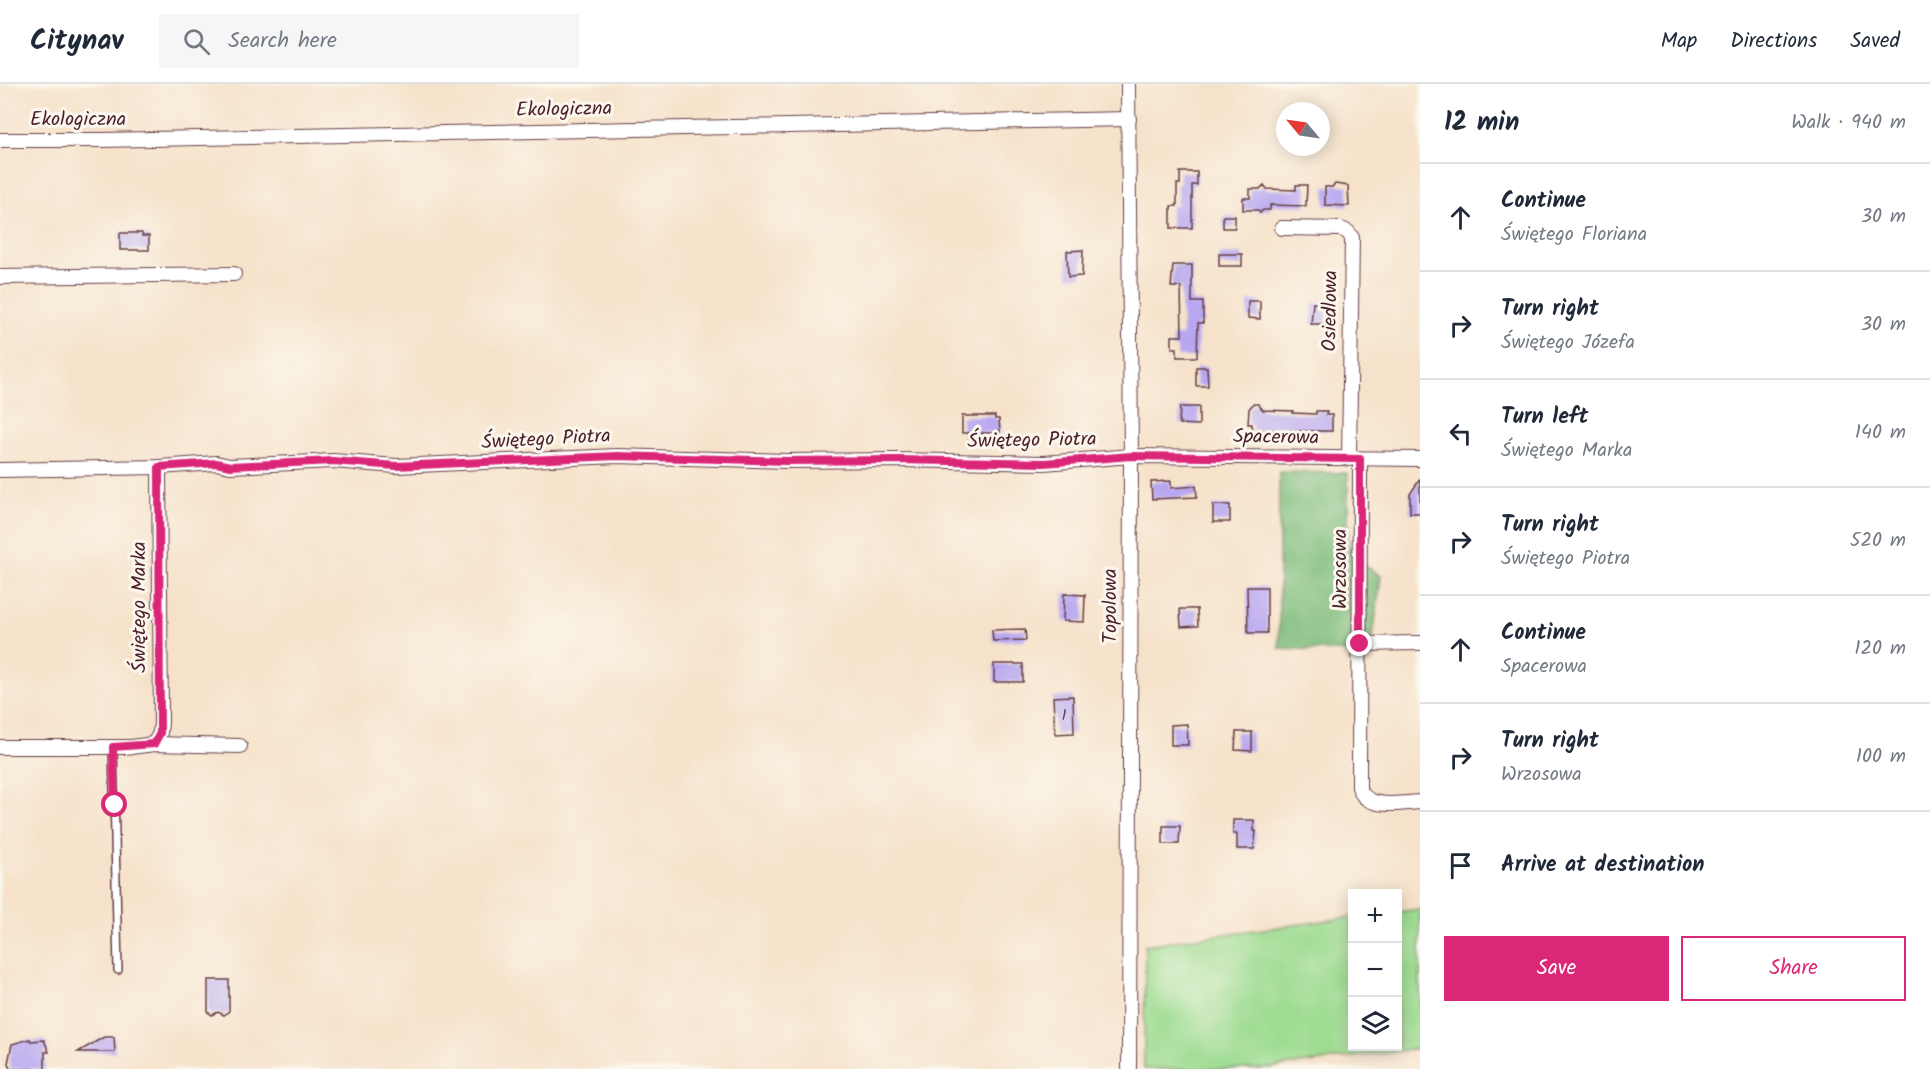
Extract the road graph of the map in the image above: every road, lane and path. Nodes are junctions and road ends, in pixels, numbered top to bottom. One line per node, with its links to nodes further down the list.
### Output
1 (1128, 84): 2 (street, Topolowa)
2 (1129, 119): 3 (street, Ekologiczna); 7 (street, Topolowa)
3 (0, 140)
4 (1282, 228): 8 (street, Osiedlowa)
5 (234, 274): 6 (street)
6 (0, 277)
7 (1131, 456): 8 (street, Spacerowa); 10 (street, Świętego Piotra); 20 (street, Topolowa)
8 (1354, 459): 9 (street, Spacerowa); 13 (street, Wrzosowa)
9 (1420, 459)
10 (159, 467): 11 (street, Świętego Piotra); 14 (street, Świętego Marka)
11 (0, 470)
12 (1420, 643): 13 (street)
13 (1360, 644): 18 (street, Wrzosowa)
14 (154, 744): 15 (street); 17 (street)
15 (240, 746)
16 (0, 747): 17 (street)
17 (113, 747): 19 (lane)
18 (1420, 802)
19 (118, 970)
20 (1129, 1069)

